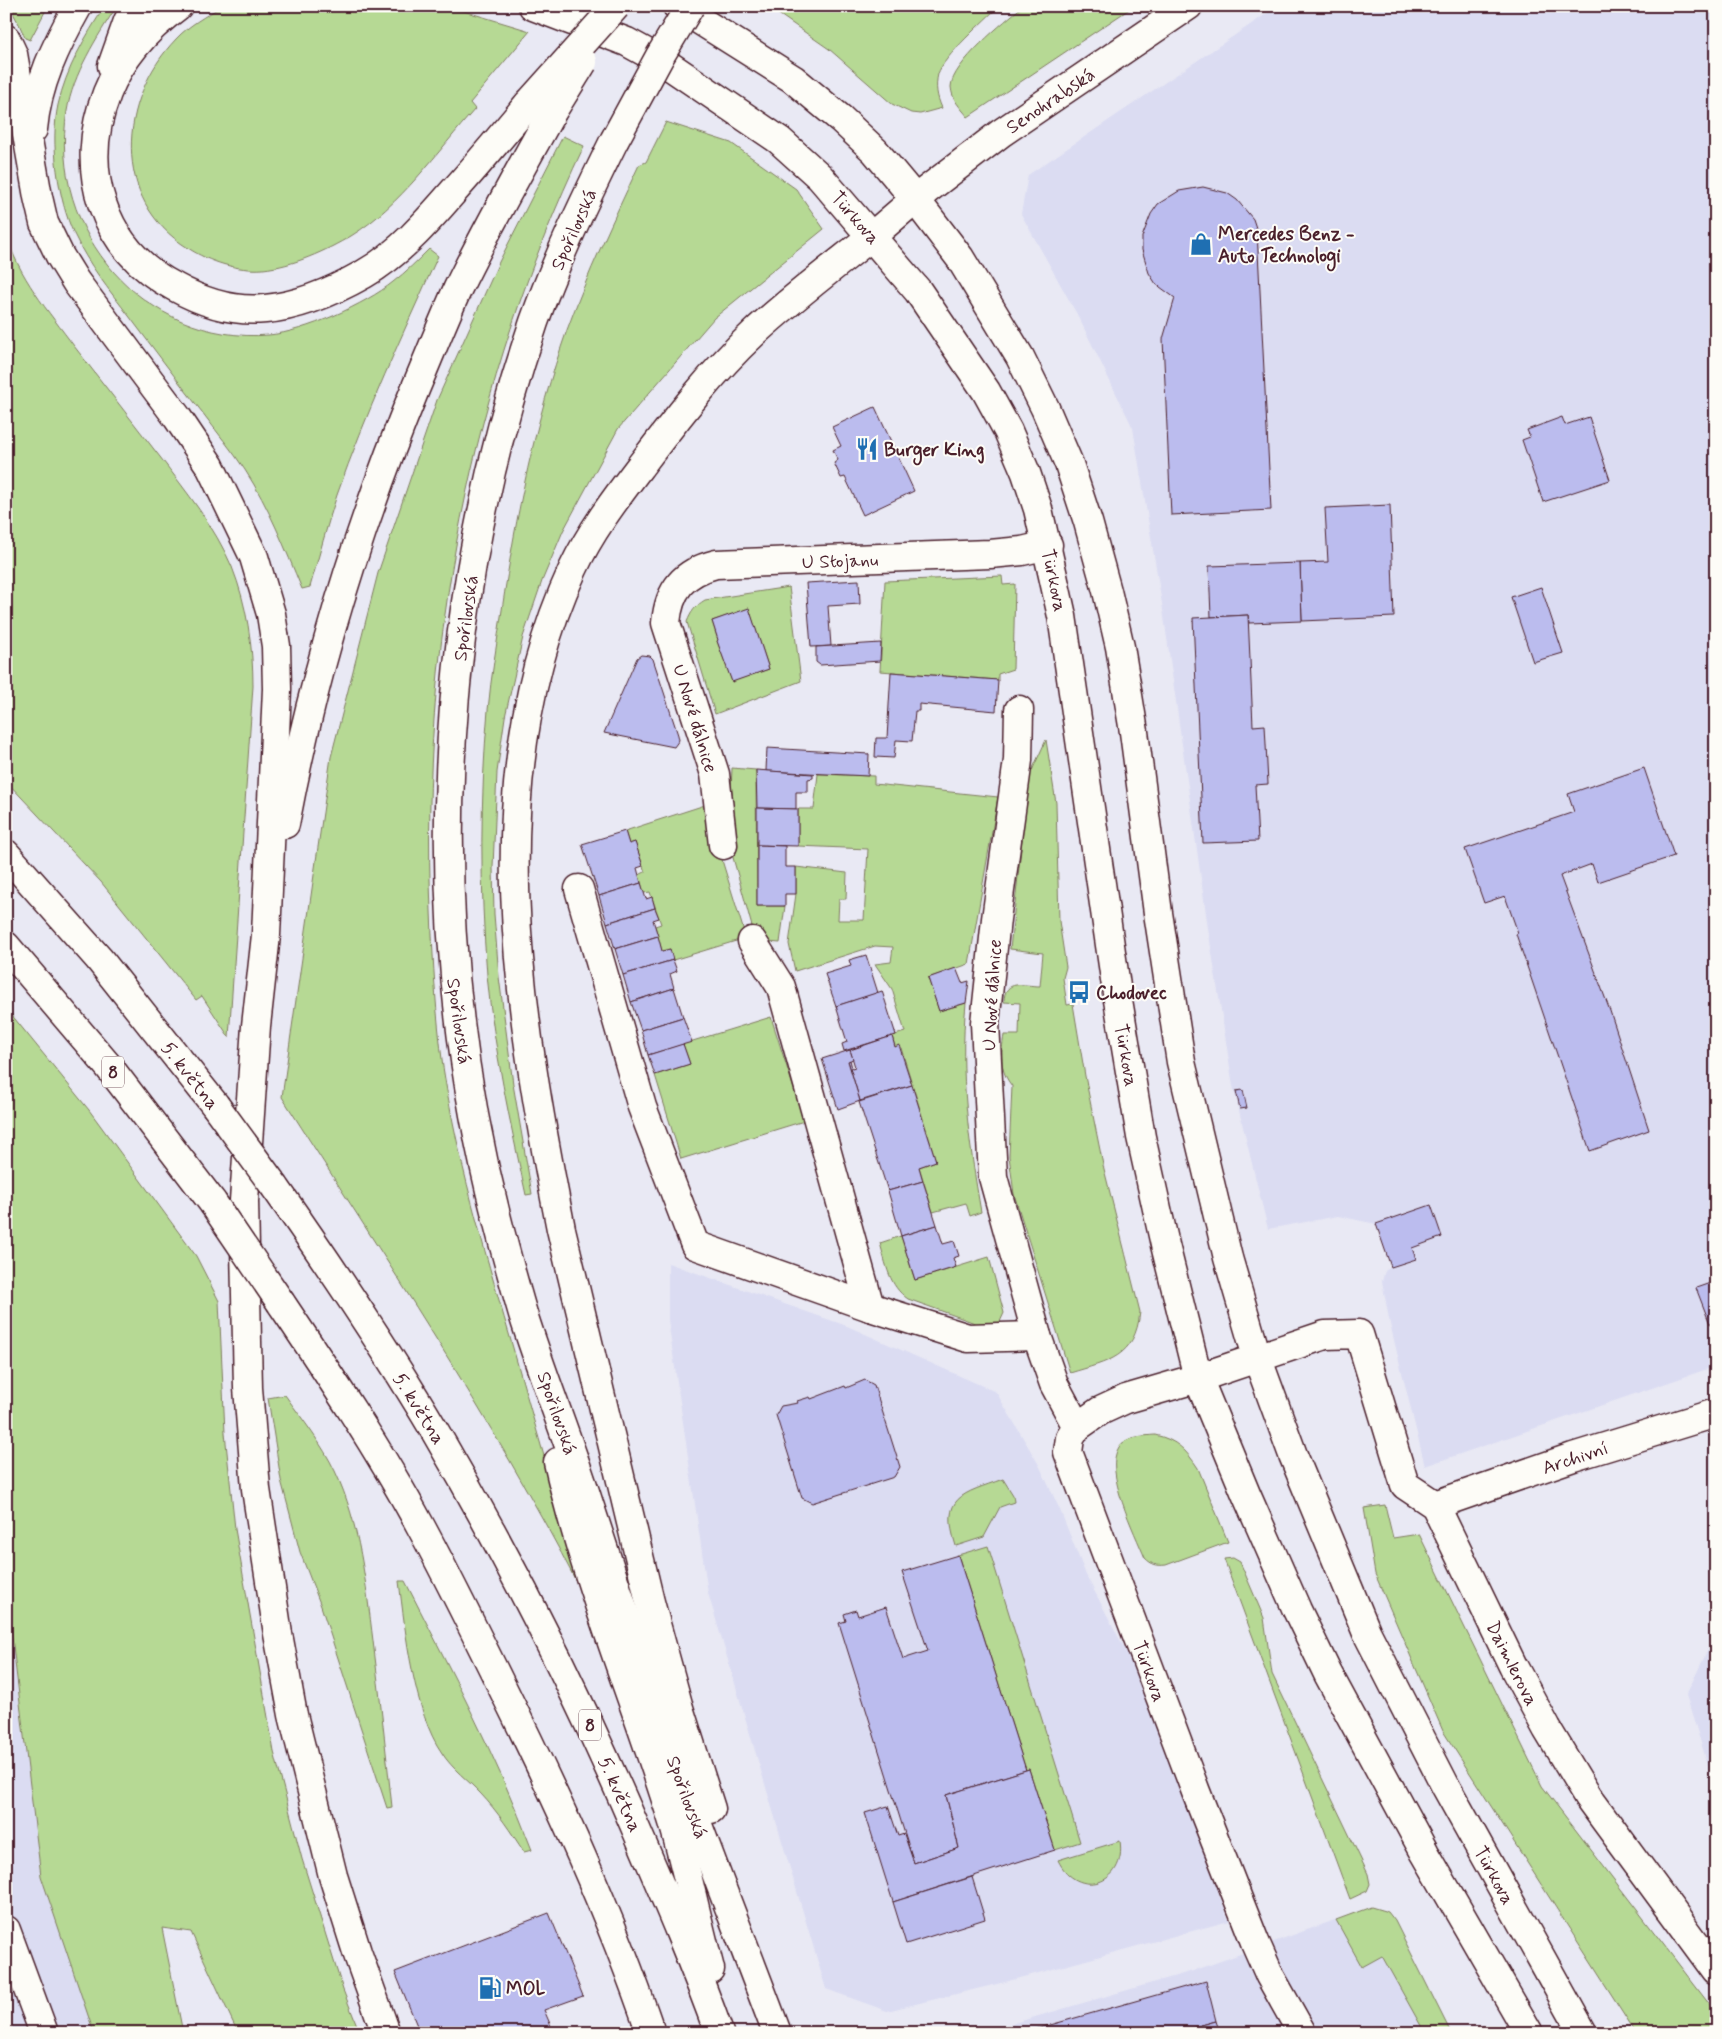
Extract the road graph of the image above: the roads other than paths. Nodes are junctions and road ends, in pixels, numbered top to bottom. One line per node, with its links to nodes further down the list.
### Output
1 (78, 6): 12 (main road)
2 (136, 6): 10 (main road)
3 (178, 6): 10 (main road)
4 (533, 6): 14 (main road, Türkova)
5 (618, 6): 11 (main road, bridge)
6 (676, 6): 13 (main road, Türkova)
7 (690, 6): 25 (main road, Spořilovská, bridge)
8 (1188, 6): 13 (main road, Senohrabská)
9 (6, 39): 12 (main road)
10 (103, 106): 11 (main road)
11 (541, 108): 21 (main road)
12 (32, 165): 21 (main road)
13 (915, 199): 14 (main road, Senohrabská); 27 (main road, Türkova)
14 (872, 236): 15 (main road, Türkova); 41 (main road, Senohrabská)
15 (1048, 545): 16 (main road, U Stojanu); 28 (main road, Türkova)
16 (666, 623): 18 (main road, U Nové dálnice)
17 (1019, 710): 26 (main road, U Nové dálnice)
18 (723, 845)
19 (6, 854): 39 (main road, 5. května / 8, bridge)
20 (578, 889): 24 (main road)
21 (266, 935): 37 (main road)
22 (752, 940): 24 (main road)
23 (6, 946): 38 (main road, 8, bridge)
24 (870, 1307): 26 (main road)
25 (524, 1314): 40 (main road); 41 (main road, Spořilovská)
26 (1037, 1336): 30 (main road, U Nové dálnice)
27 (1257, 1358): 28 (main road); 31 (main road); 34 (main road, Türkova)
28 (1198, 1378): 30 (main road); 35 (main road, Türkova)
29 (1716, 1413): 31 (main road, Archivní)
30 (1077, 1427): 42 (main road, Türkova)
31 (1435, 1505): 33 (main road, Daimlerova)
32 (6, 1930): 36 (main road)
33 (1716, 1971)
34 (1554, 1981): 45 (main road, Türkova); 46 (main road)
35 (1509, 1998): 43 (main road); 44 (main road, Türkova)
36 (44, 2033)
37 (386, 2033)
38 (651, 2033)
39 (718, 2033)
40 (726, 2033)
41 (778, 2033)
42 (1302, 2033)
43 (1518, 2033)
44 (1529, 2033)
45 (1583, 2033)
46 (1598, 2033)

